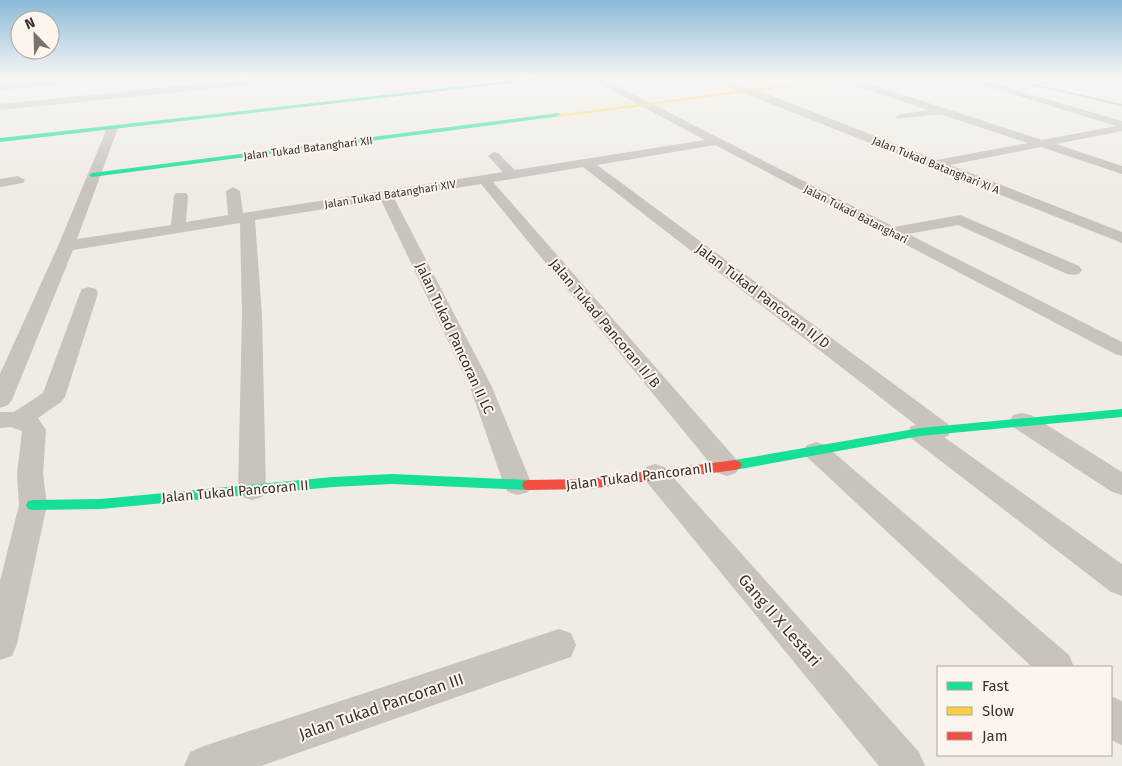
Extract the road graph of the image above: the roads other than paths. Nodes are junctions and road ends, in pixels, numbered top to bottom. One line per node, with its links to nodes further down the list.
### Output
1 (246, 113): 10 (street)
2 (582, 113): 20 (street, Jalan Tukad Batanghari XII)
3 (658, 113): 13 (street, Jalan Tukad Batanghari)
4 (803, 113): 17 (street, Jalan Tukad Batanghari XI A)
5 (930, 113): 8 (street)
6 (947, 113): 14 (street)
7 (1083, 113): 9 (street)
8 (901, 117)
9 (1122, 124)
10 (112, 128): 12 (street); 20 (street)
11 (1122, 128): 14 (street)
12 (0, 140)
13 (715, 142): 16 (street, Jalan Tukad Batanghari XIV); 29 (street, Jalan Tukad Batanghari)
14 (1041, 143): 17 (street); 18 (street)
15 (494, 156): 19 (street)
16 (586, 163): 19 (street, Jalan Tukad Batanghari XIV); 39 (street, Jalan Tukad Pancoran II/D)
17 (934, 165): 30 (street, Jalan Tukad Batanghari XI A)
18 (1122, 170)
19 (513, 174): 21 (street, Jalan Tukad Batanghari XIV)
20 (92, 175): 31 (street)
21 (484, 179): 25 (street, Jalan Tukad Batanghari XIV); 41 (street, Jalan Tukad Pancoran II/B)
22 (18, 180): 23 (street)
23 (0, 183)
24 (233, 191): 27 (street)
25 (386, 194): 27 (street, Jalan Tukad Batanghari XIV); 43 (street, Jalan Tukad Pancoran II LC)
26 (181, 196): 28 (street)
27 (241, 218): 28 (street, Jalan Tukad Batanghari XIV); 45 (street)
28 (178, 228): 31 (street, Jalan Tukad Batanghari XIV)
29 (892, 232): 32 (street); 34 (street, Jalan Tukad Batanghari)
30 (1122, 238)
31 (66, 246): 35 (street)
32 (1072, 270)
33 (89, 293): 37 (street)
34 (1122, 350)
35 (0, 400)
36 (1122, 414): 38 (street, Jalan Tukad Pancoran II)
37 (10, 420): 46 (street)
38 (1022, 421): 39 (street, Jalan Tukad Pancoran II); 44 (street)
39 (929, 431): 40 (street, Jalan Tukad Pancoran II); 47 (street, Jalan Tukad Pancoran II/D)
40 (816, 451): 41 (street, Jalan Tukad Pancoran II); 50 (street)
41 (727, 466): 42 (street, Jalan Tukad Pancoran II)
42 (655, 474): 43 (street, Jalan Tukad Pancoran II); 54 (street, Gang II X Lestari)
43 (518, 485): 45 (street, Jalan Tukad Pancoran II)
44 (1122, 485)
45 (252, 490): 46 (street, Jalan Tukad Pancoran II)
46 (33, 505): 48 (street)
47 (1122, 582)
48 (0, 644)
49 (559, 645): 53 (street, Jalan Tukad Pancoran III)
50 (1056, 666)
51 (1112, 717): 52 (street)
52 (1122, 726)
53 (204, 766)
54 (905, 766)

